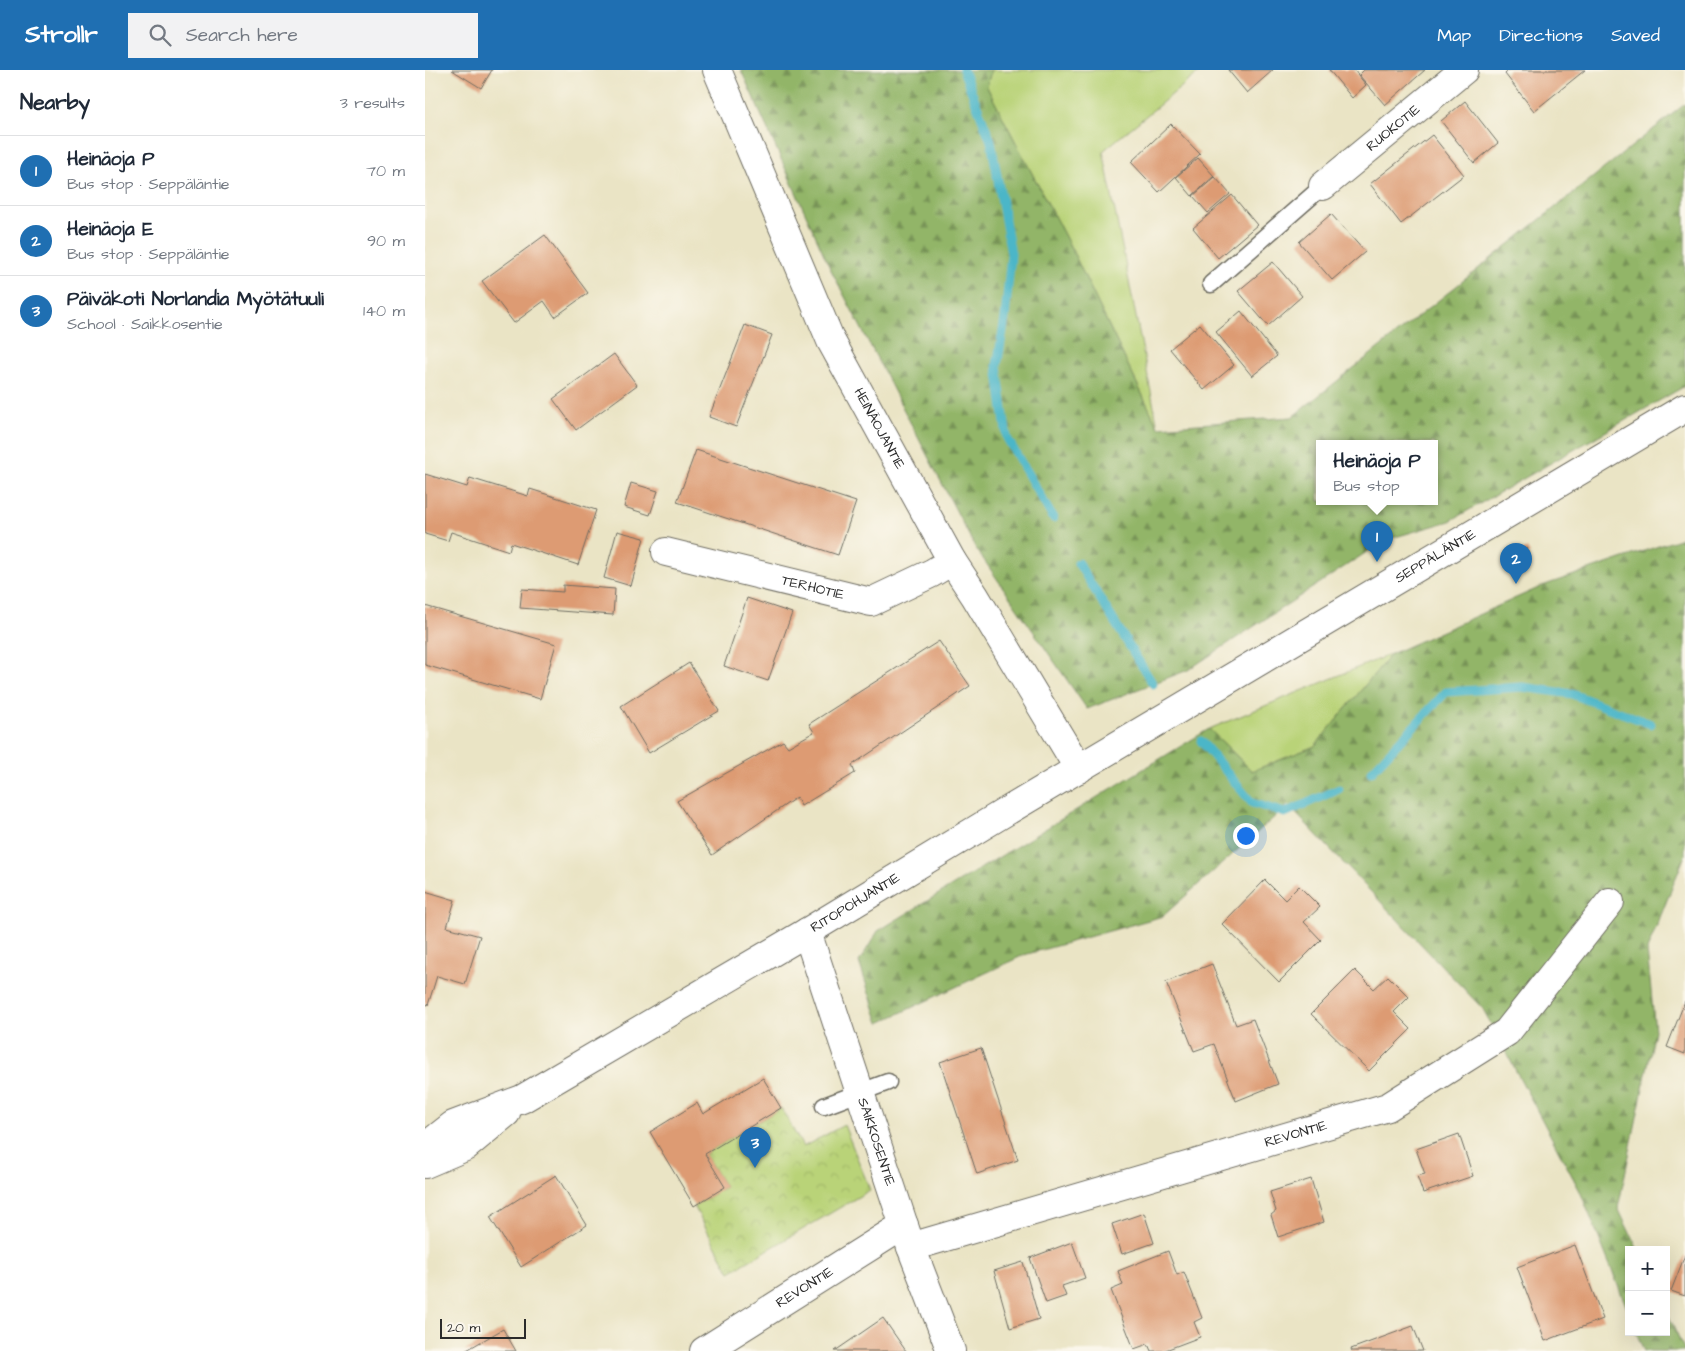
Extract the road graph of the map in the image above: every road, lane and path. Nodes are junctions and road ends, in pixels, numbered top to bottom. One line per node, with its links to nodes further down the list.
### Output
1 (717, 70): 7 (street, HEINÄOJANTIE)
2 (1464, 70): 3 (street, RUOKOTIE)
3 (1323, 186): 4 (lane)
4 (1211, 284)
5 (1685, 408): 8 (street, SEPPÄLÄNTIE)
6 (666, 552): 7 (street, TERHOTIE)
7 (952, 561): 9 (street, HEINÄOJANTIE)
8 (1187, 705): 9 (street, RITOPOHJANTIE)
9 (1079, 769): 11 (street, RITOPOHJANTIE)
10 (1610, 902): 18 (street, REVONTIE)
11 (807, 932): 13 (street, SAIKKOSENTIE); 14 (street, RITOPOHJANTIE)
12 (888, 1082): 13 (lane)
13 (861, 1092): 15 (lane); 18 (street, SAIKKOSENTIE)
14 (522, 1099): 16 (street, RITOPOHJANTIE); 17 (street, RITOPOHJANTIE)
15 (823, 1106)
16 (425, 1147)
17 (425, 1164)
18 (908, 1236): 19 (street, REVONTIE); 20 (street, SAIKKOSENTIE)
19 (704, 1351)
20 (951, 1351)

